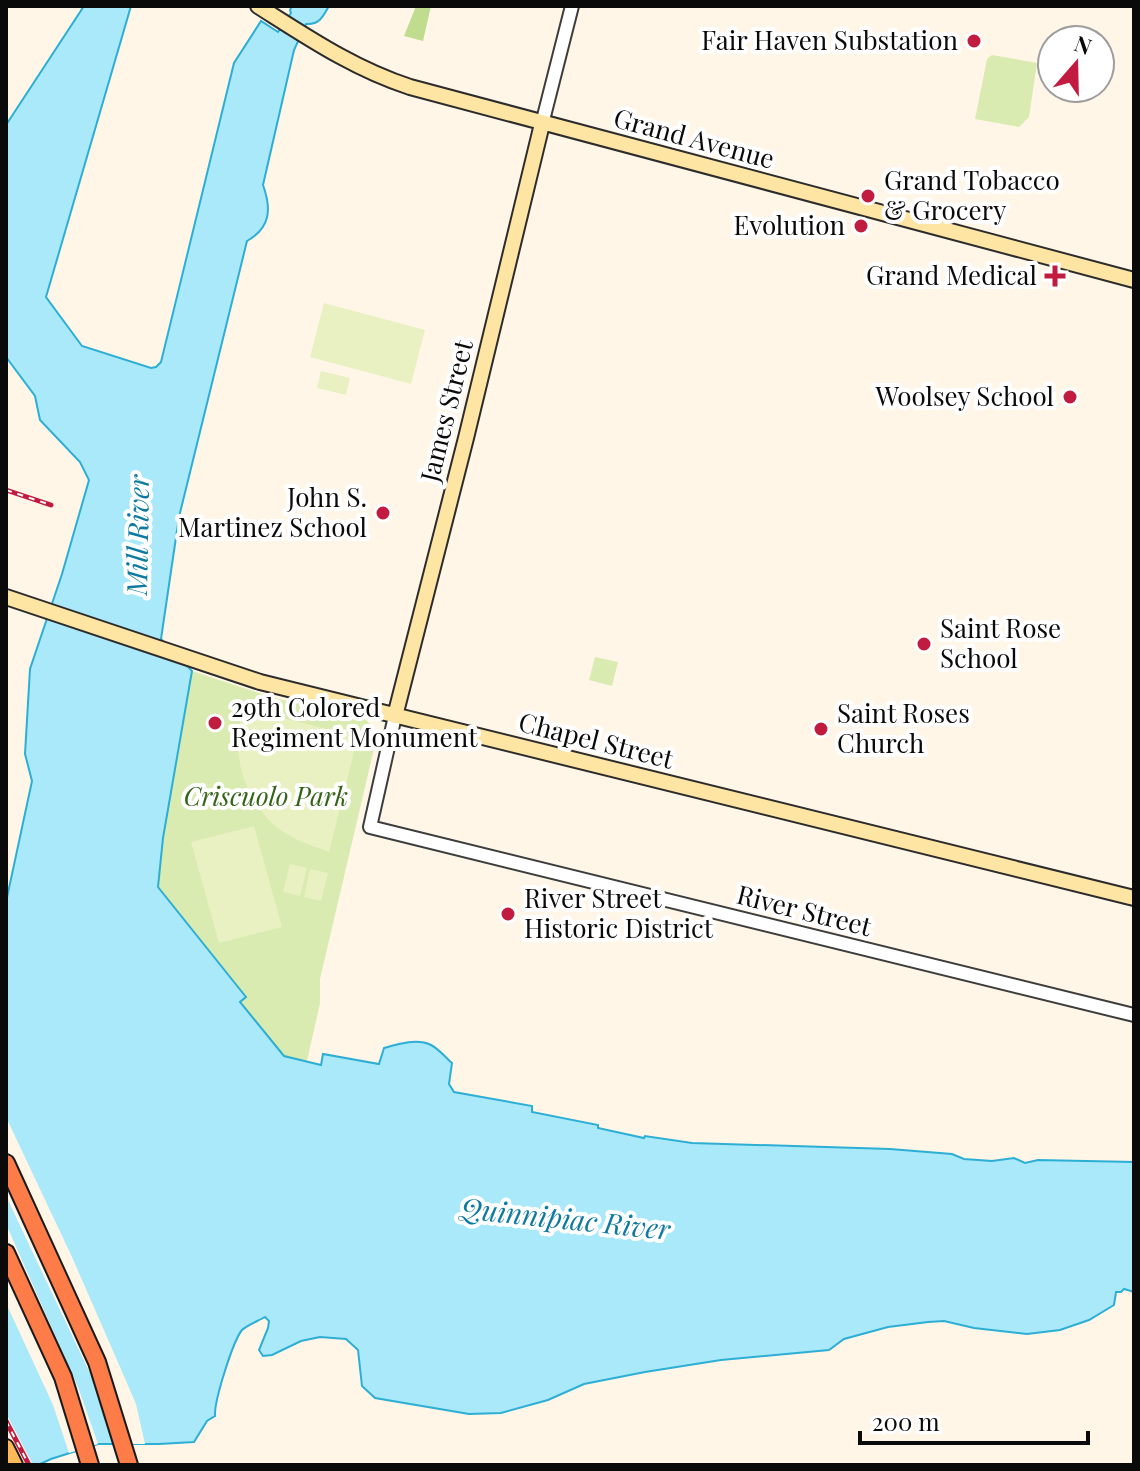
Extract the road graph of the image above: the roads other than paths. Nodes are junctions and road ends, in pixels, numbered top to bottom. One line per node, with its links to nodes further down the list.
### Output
1 (258, 6): 3 (main road, Grand Avenue)
2 (572, 6): 3 (street, James Street)
3 (542, 124): 4 (main road, Grand Avenue); 6 (main road, James Street)
4 (1134, 280)
5 (6, 597): 6 (main road, Chapel Street)
6 (395, 716): 7 (street, James Street); 8 (main road, Chapel Street)
7 (370, 827): 9 (street, River Street)
8 (1134, 898)
9 (1134, 1015)
10 (6, 1163): 15 (highway)
11 (6, 1253): 14 (highway)
12 (6, 1447): 13 (main road)
13 (15, 1465)
14 (90, 1465)
15 (129, 1465)

